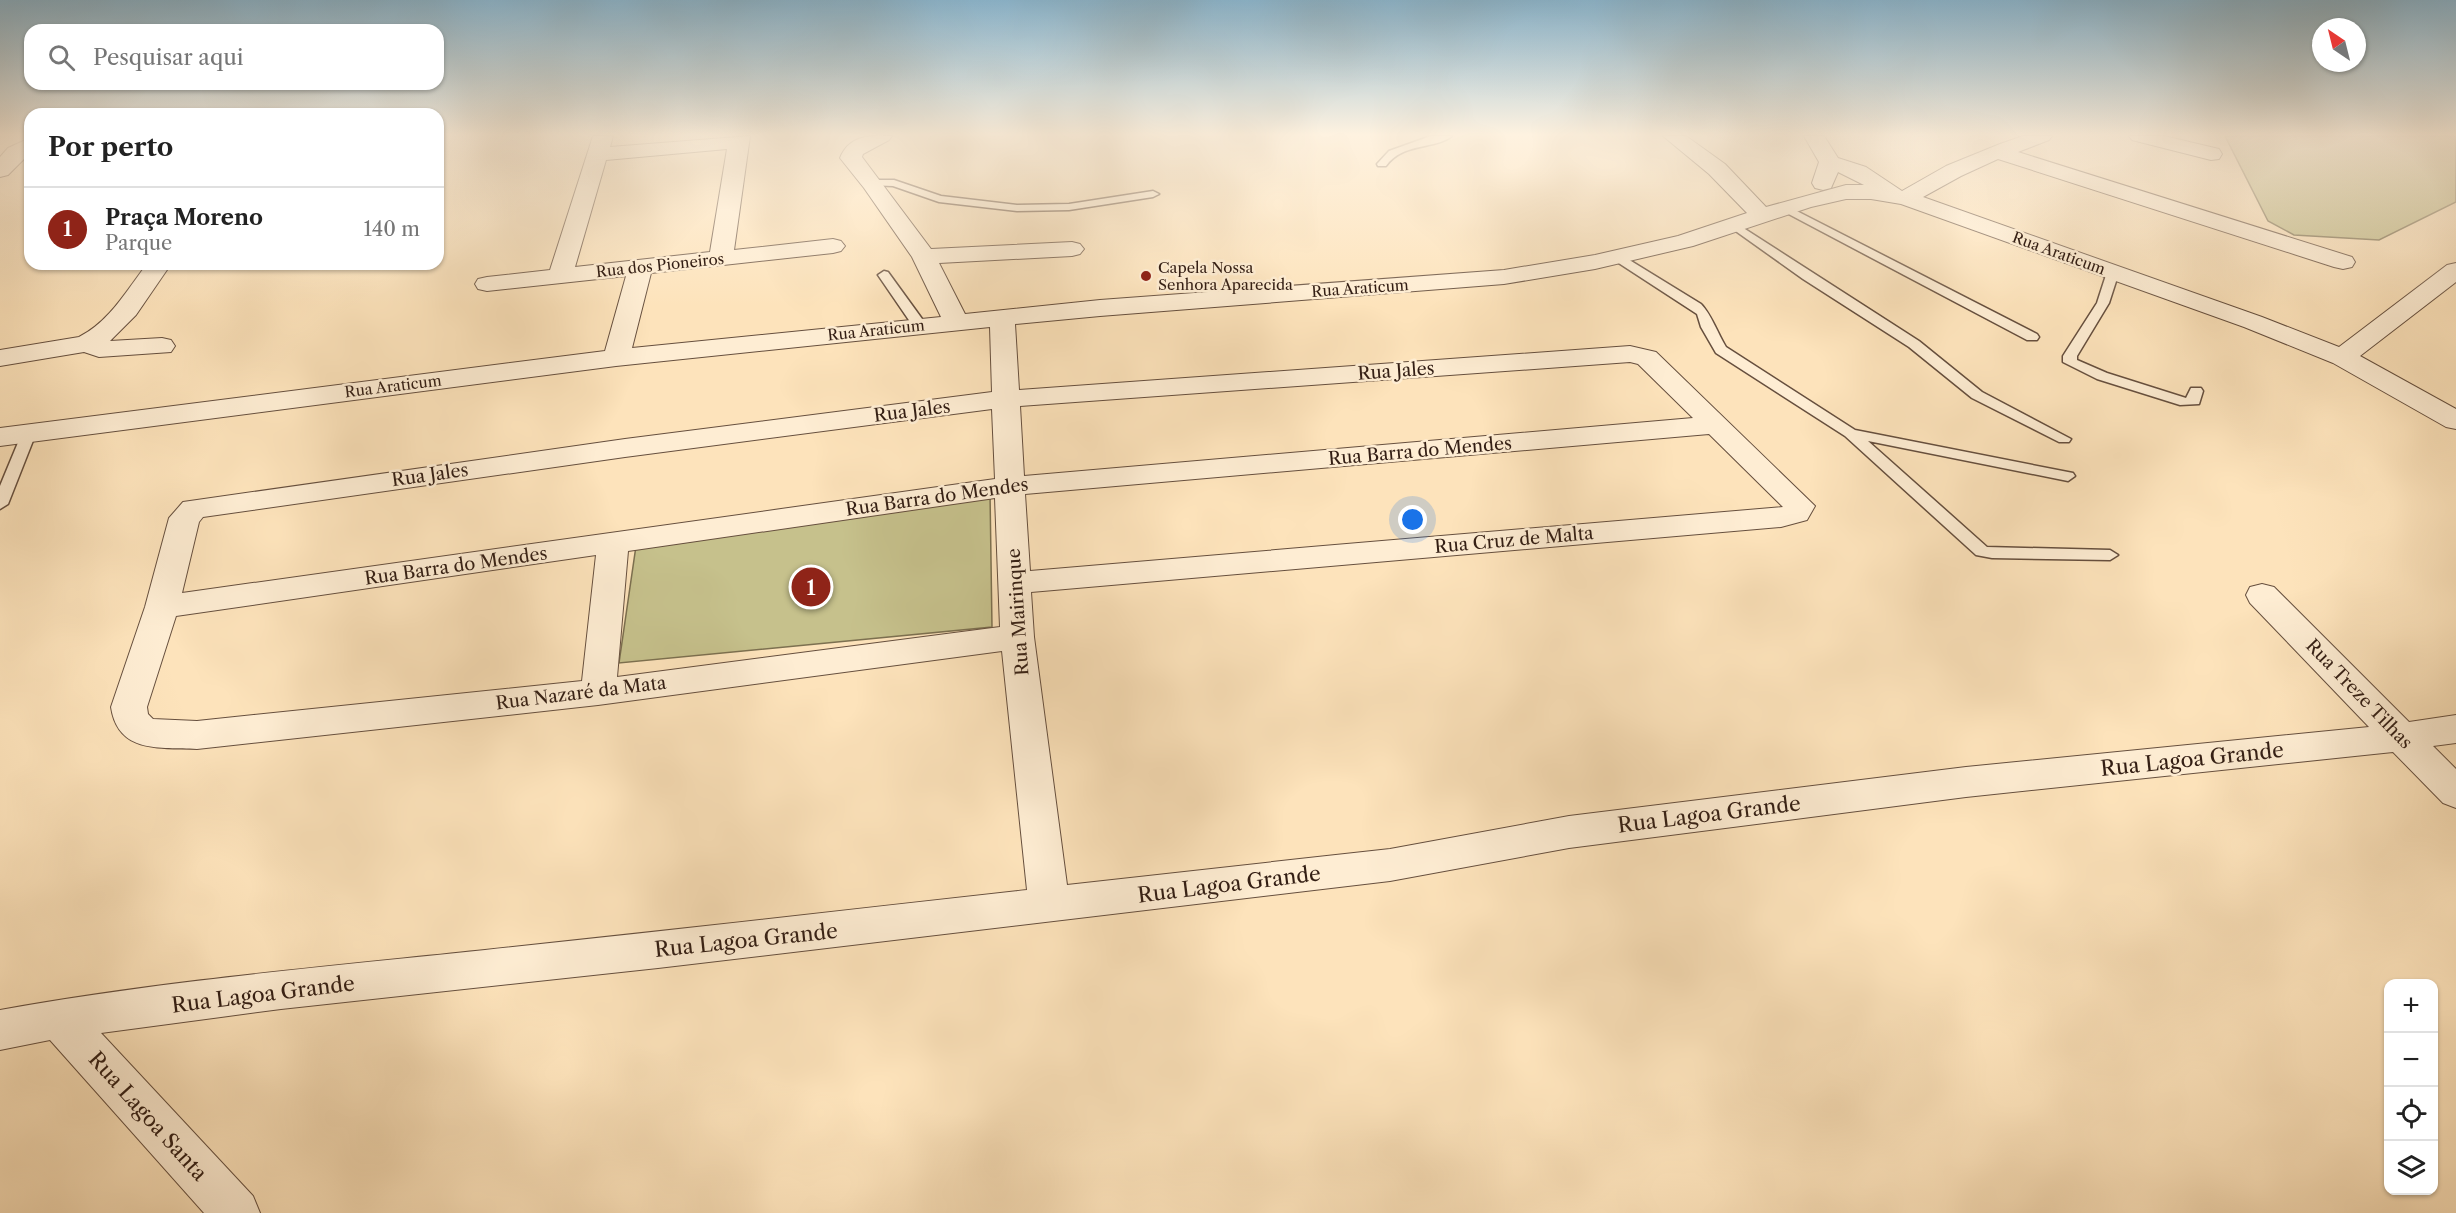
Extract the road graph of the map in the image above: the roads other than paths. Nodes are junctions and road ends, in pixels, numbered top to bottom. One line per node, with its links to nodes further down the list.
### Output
1 (585, 193): 28 (street)
2 (731, 193): 21 (street)
3 (879, 193): 19 (street)
4 (922, 193): 12 (lane)
5 (1748, 193): 15 (street)
6 (1820, 193): 14 (street)
7 (1844, 193): 14 (street, Rua Araticum)
8 (1853, 193): 13 (street, Rua Araticum)
9 (1893, 193): 13 (street)
10 (1910, 193): 13 (street)
11 (2125, 193): 22 (street)
12 (1153, 194)
13 (1901, 197): 26 (street, Rua Araticum)
14 (1818, 199): 15 (street, Rua Araticum)
15 (1774, 212): 16 (street, Rua Araticum); 33 (lane)
16 (1734, 225): 20 (street, Rua Araticum); 47 (lane)
17 (833, 246): 21 (street, Rua dos Pioneiros)
18 (1072, 249): 19 (street)
19 (924, 257): 31 (street)
20 (1618, 257): 30 (street, Rua Araticum); 45 (lane)
21 (721, 259): 23 (street, Rua dos Pioneiros)
22 (2343, 262)
23 (640, 268): 28 (street, Rua dos Pioneiros); 38 (street)
24 (155, 270): 34 (street)
25 (2456, 270): 36 (street)
26 (2113, 272): 36 (street, Rua Araticum); 40 (lane)
27 (884, 275): 32 (lane)
28 (560, 276): 29 (street, Rua dos Pioneiros)
29 (487, 284)
30 (1002, 318): 31 (street, Rua Araticum); 41 (street, Rua Mairinque)
31 (956, 322): 32 (street, Rua Araticum)
32 (920, 326): 38 (street, Rua Araticum)
33 (2032, 337)
34 (86, 344): 35 (street); 37 (street)
35 (162, 345)
36 (2342, 357): 42 (street, Rua Araticum)
37 (0, 358)
38 (616, 358): 44 (street, Rua Araticum)
39 (1650, 361): 41 (street, Rua Jales); 43 (street, Rua Cruz de Malta)
40 (2196, 391)
41 (1005, 399): 49 (street, Rua Mairinque); 55 (street, Rua Jales)
42 (2456, 421)
43 (1716, 425): 49 (street, Rua Barra do Mendes); 53 (street, Rua Cruz de Malta)
44 (29, 433): 46 (street, Rua Araticum); 50 (lane)
45 (1850, 433): 48 (lane); 52 (lane)
46 (0, 437)
47 (2064, 439)
48 (2068, 476)
49 (1011, 486): 51 (street, Rua Barra do Mendes); 53 (street, Rua Mairinque)
50 (0, 504)
51 (613, 544): 55 (street, Rua Barra do Mendes); 57 (street)
52 (2110, 555)
53 (1015, 583): 56 (street, Rua Mairinque)
54 (2262, 595): 59 (street, Rua Treze Tilhas)
55 (162, 606): 57 (street, Rua Nazaré da Mata)
56 (1017, 638): 57 (street, Rua Nazaré da Mata); 61 (street, Rua Mairinque)
57 (598, 692)
58 (2456, 729): 59 (street, Rua Lagoa Grande)
59 (2401, 737): 60 (street, Rua Treze Tilhas); 61 (street, Rua Lagoa Grande)
60 (2456, 793)
61 (1049, 905): 62 (street, Rua Lagoa Grande)
62 (59, 1019): 63 (street, Rua Lagoa Grande); 64 (street, Rua Lagoa Santa)
63 (0, 1030)
64 (237, 1213)

